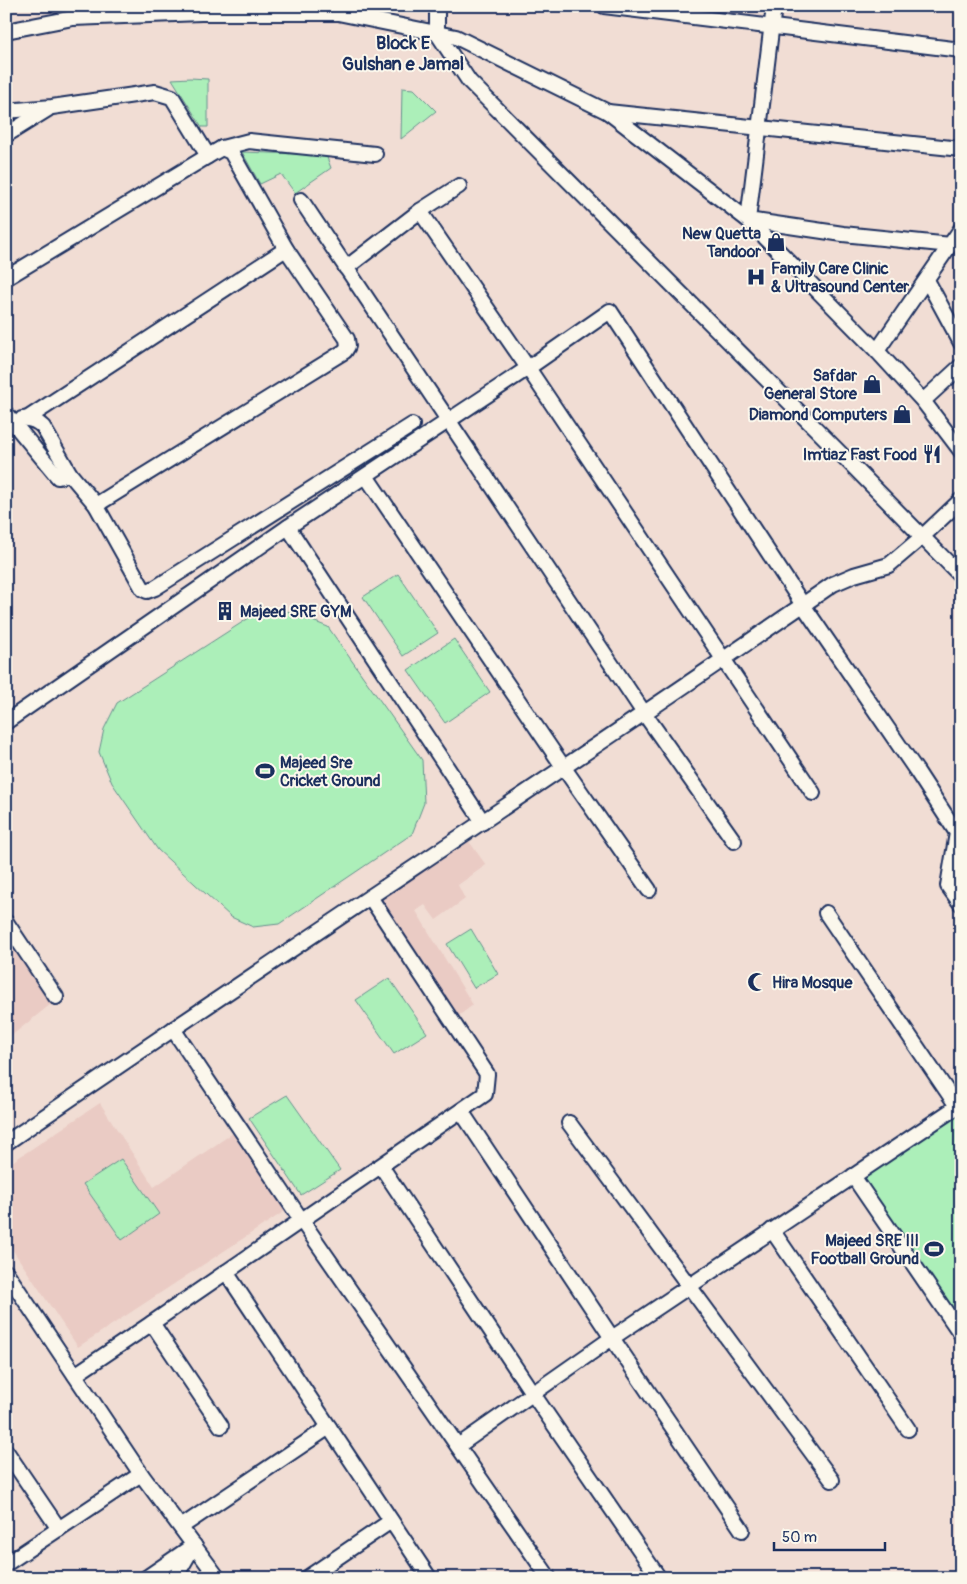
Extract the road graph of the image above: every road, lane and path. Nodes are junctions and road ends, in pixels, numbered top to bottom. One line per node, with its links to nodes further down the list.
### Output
1 (437, 6): 8 (street)
2 (604, 6): 6 (street)
3 (774, 6): 6 (street)
4 (184, 10): 5 (street); 8 (street)
5 (92, 12): 7 (street)
6 (772, 27): 9 (street); 13 (street)
7 (6, 31)
8 (437, 33): 12 (street); 44 (street)
9 (961, 50)
10 (52, 107): 11 (street); 14 (street); 18 (street)
11 (6, 111)
12 (608, 112): 13 (street); 22 (street)
13 (759, 129): 16 (street); 22 (street)
14 (6, 135)
15 (222, 148): 17 (street); 18 (street); 25 (street)
16 (961, 149)
17 (375, 154)
18 (208, 156): 27 (street)
19 (459, 186): 21 (street)
20 (301, 200): 26 (street)
21 (420, 212): 26 (street); 32 (street)
22 (748, 220): 24 (street); 30 (street)
23 (961, 230): 24 (street)
24 (951, 245): 28 (street)
25 (286, 249): 35 (street); 42 (street)
26 (346, 268): 36 (street)
27 (6, 278)
28 (927, 280): 29 (street); 30 (street)
29 (961, 343)
30 (877, 351): 33 (street)
31 (961, 366): 33 (street)
32 (528, 368): 36 (street); 46 (street); 47 (street)
33 (923, 401): 38 (street)
34 (8, 417): 35 (street); 39 (street)
35 (28, 418): 39 (street)
36 (449, 421): 40 (street); 48 (street)
37 (412, 425): 42 (street)
38 (961, 451)
39 (70, 474): 42 (street)
40 (366, 476): 43 (street); 50 (street)
41 (961, 500): 44 (street)
42 (96, 505)
43 (288, 527): 49 (street); 52 (street)
44 (922, 537): 45 (street); 46 (street)
45 (961, 576)
46 (803, 605): 47 (street); 56 (street)
47 (724, 659): 48 (street); 51 (street)
48 (644, 713): 50 (street); 53 (street)
49 (6, 722)
50 (564, 768): 52 (street); 54 (street)
51 (813, 793)
52 (483, 822): 55 (street)
53 (734, 841)
54 (650, 890)
55 (370, 897): 60 (street); 62 (street)
56 (961, 904)
57 (826, 913): 61 (street)
58 (6, 922): 59 (street)
59 (56, 997)
60 (173, 1029): 64 (street); 67 (street)
61 (959, 1105): 66 (street)
62 (461, 1111): 65 (street); 74 (street)
63 (569, 1123): 71 (street)
64 (6, 1143)
65 (382, 1166): 67 (street); 76 (street)
66 (853, 1176): 68 (street); 73 (street)
67 (302, 1221): 70 (street); 80 (street)
68 (772, 1230): 71 (street); 79 (street)
69 (6, 1272): 75 (street)
70 (226, 1272): 72 (street); 78 (street)
71 (690, 1286): 74 (street); 83 (street)
72 (152, 1323): 75 (street); 77 (street)
73 (961, 1334)
74 (612, 1338): 76 (street); 87 (street)
75 (75, 1374): 82 (street)
76 (533, 1394): 80 (street); 96 (street)
77 (222, 1426)
78 (329, 1427): 84 (street); 85 (street)
79 (908, 1429)
80 (458, 1446): 95 (street)
81 (6, 1451): 86 (street)
82 (141, 1474): 85 (street); 86 (street)
83 (832, 1480)
84 (391, 1521): 90 (street); 94 (street)
85 (180, 1527): 88 (street)
86 (59, 1529): 89 (street)
87 (742, 1530)
88 (194, 1545): 91 (street); 92 (street); 93 (street)
89 (6, 1564)
90 (428, 1576)
91 (146, 1578)
92 (175, 1578)
93 (218, 1578)
94 (307, 1578)
95 (548, 1578)
96 (658, 1578)

